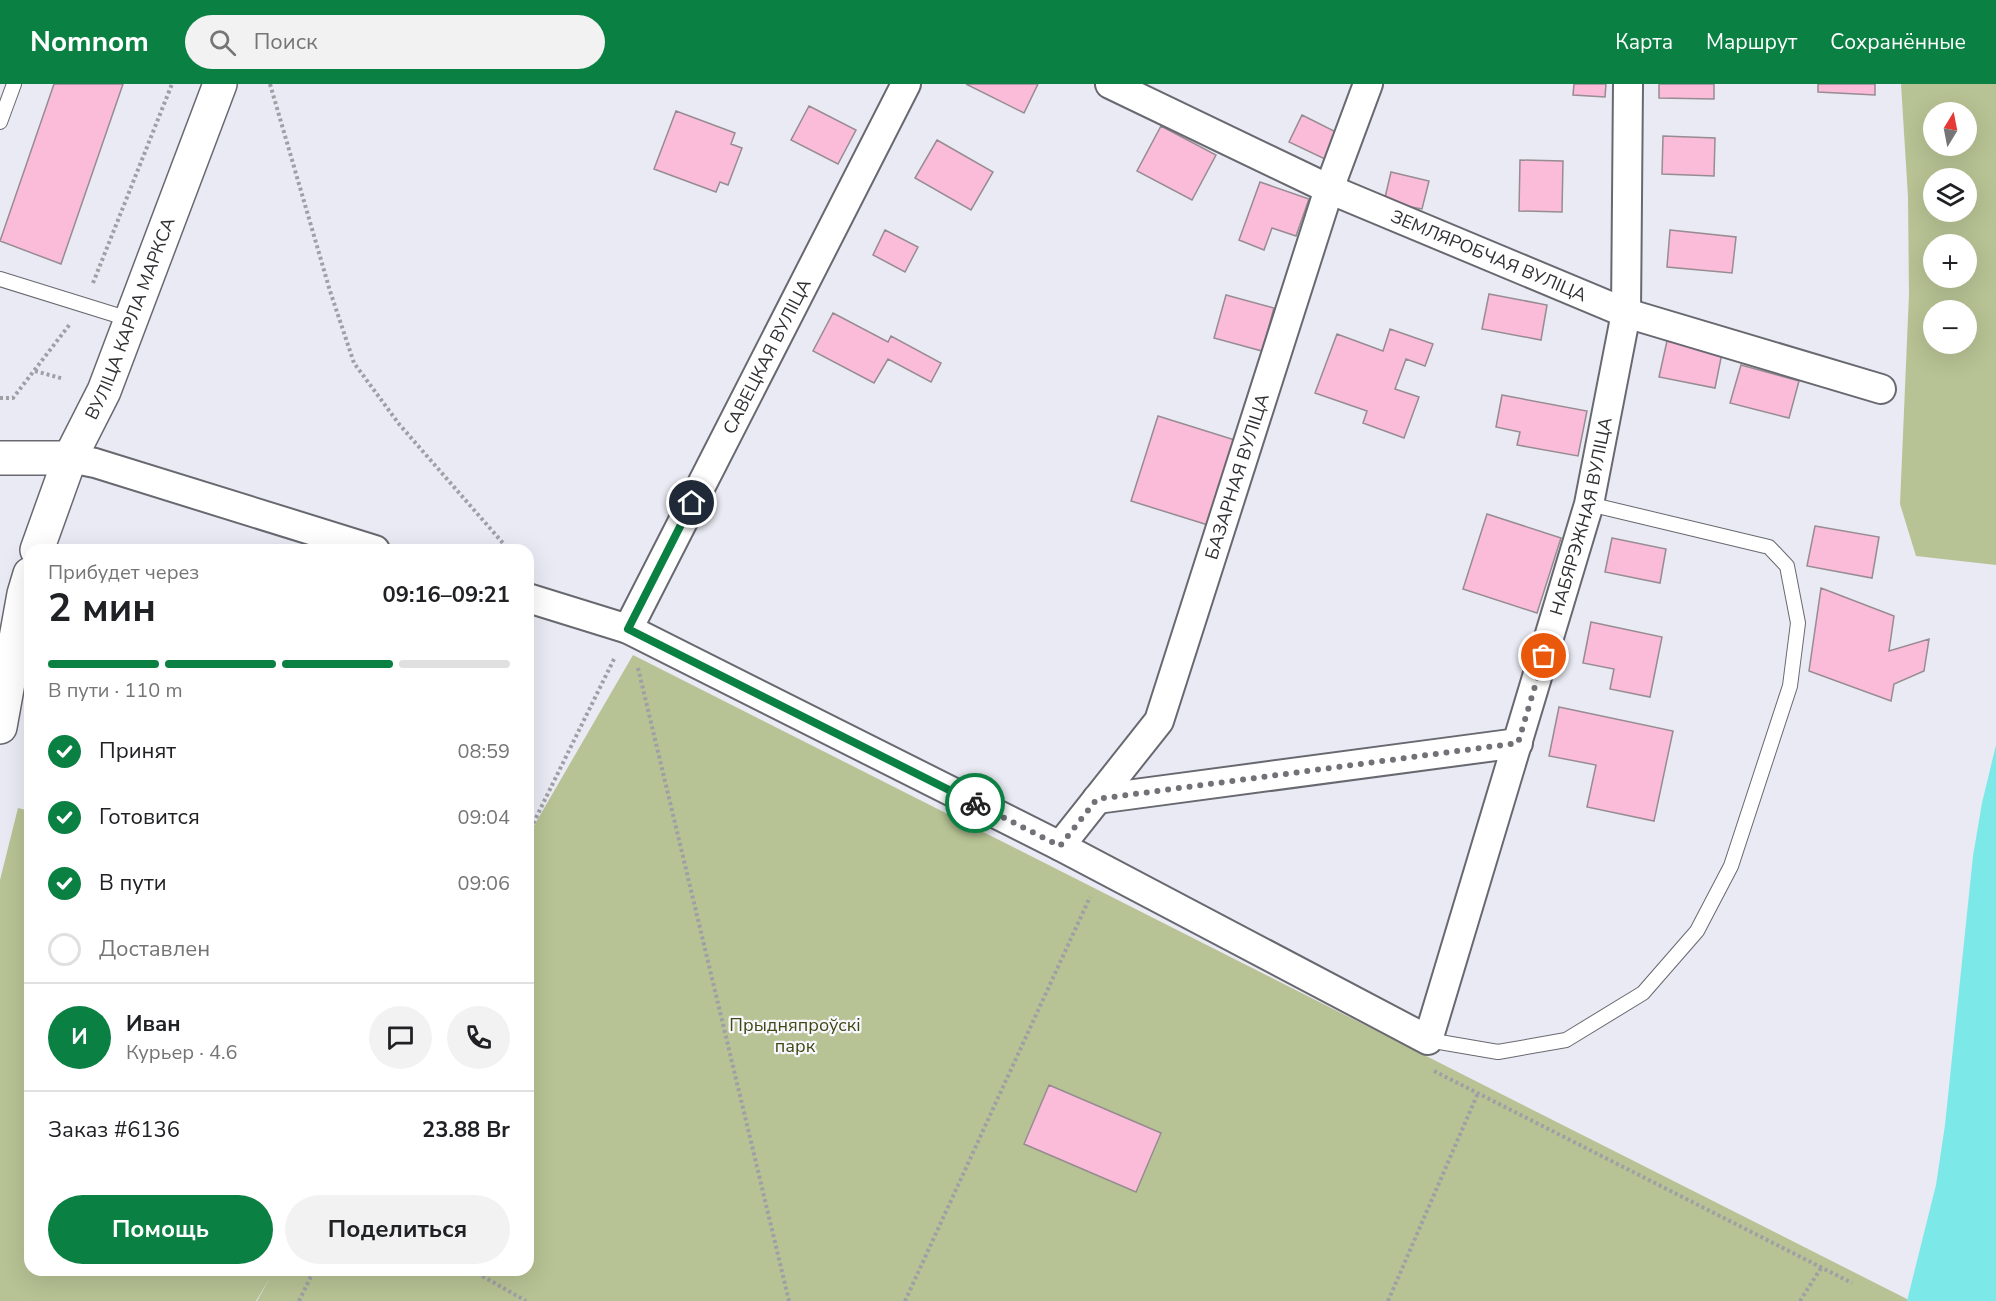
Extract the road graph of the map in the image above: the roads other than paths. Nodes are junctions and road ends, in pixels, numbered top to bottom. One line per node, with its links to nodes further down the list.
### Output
1 (14, 84): 7 (lane)
2 (220, 84): 11 (main road, ВУЛІЦА КАРЛА МАРКСА)
3 (906, 84): 20 (street, САВЕЦКАЯ ВУЛІЦА)
4 (1110, 84): 8 (street, ЗЕМЛЯРОБЧАЯ ВУЛІЦА)
5 (1368, 84): 8 (street, БАЗАРНАЯ ВУЛІЦА)
6 (1628, 84): 10 (street, НАБЯРЭЖНАЯ ВУЛІЦА)
7 (0, 122)
8 (1329, 189): 10 (street, ЗЕМЛЯРОБЧАЯ ВУЛІЦА); 23 (street, БАЗАРНАЯ ВУЛІЦА)
9 (0, 279): 11 (lane)
10 (1626, 313): 12 (street, ЗЕМЛЯРОБЧАЯ ВУЛІЦА); 15 (street, НАБЯРЭЖНАЯ ВУЛІЦА)
11 (132, 320): 14 (main road, ВУЛІЦА КАРЛА МАРКСА)
12 (1881, 389)
13 (0, 458): 14 (main road)
14 (70, 458): 16 (main road, ВУЛІЦА КАРЛА МАРКСА); 17 (street)
15 (1589, 504): 22 (street, НАБЯРЭЖНАЯ ВУЛІЦА); 25 (lane)
16 (39, 544)
17 (356, 544)
18 (24, 594): 21 (main road)
19 (534, 600): 20 (street)
20 (628, 629): 24 (street)
21 (0, 727)
22 (1518, 743): 23 (street); 25 (street, НАБЯРЭЖНАЯ ВУЛІЦА)
23 (1097, 799): 24 (street, БАЗАРНАЯ ВУЛІЦА)
24 (1060, 846): 25 (street)
25 (1428, 1040)

